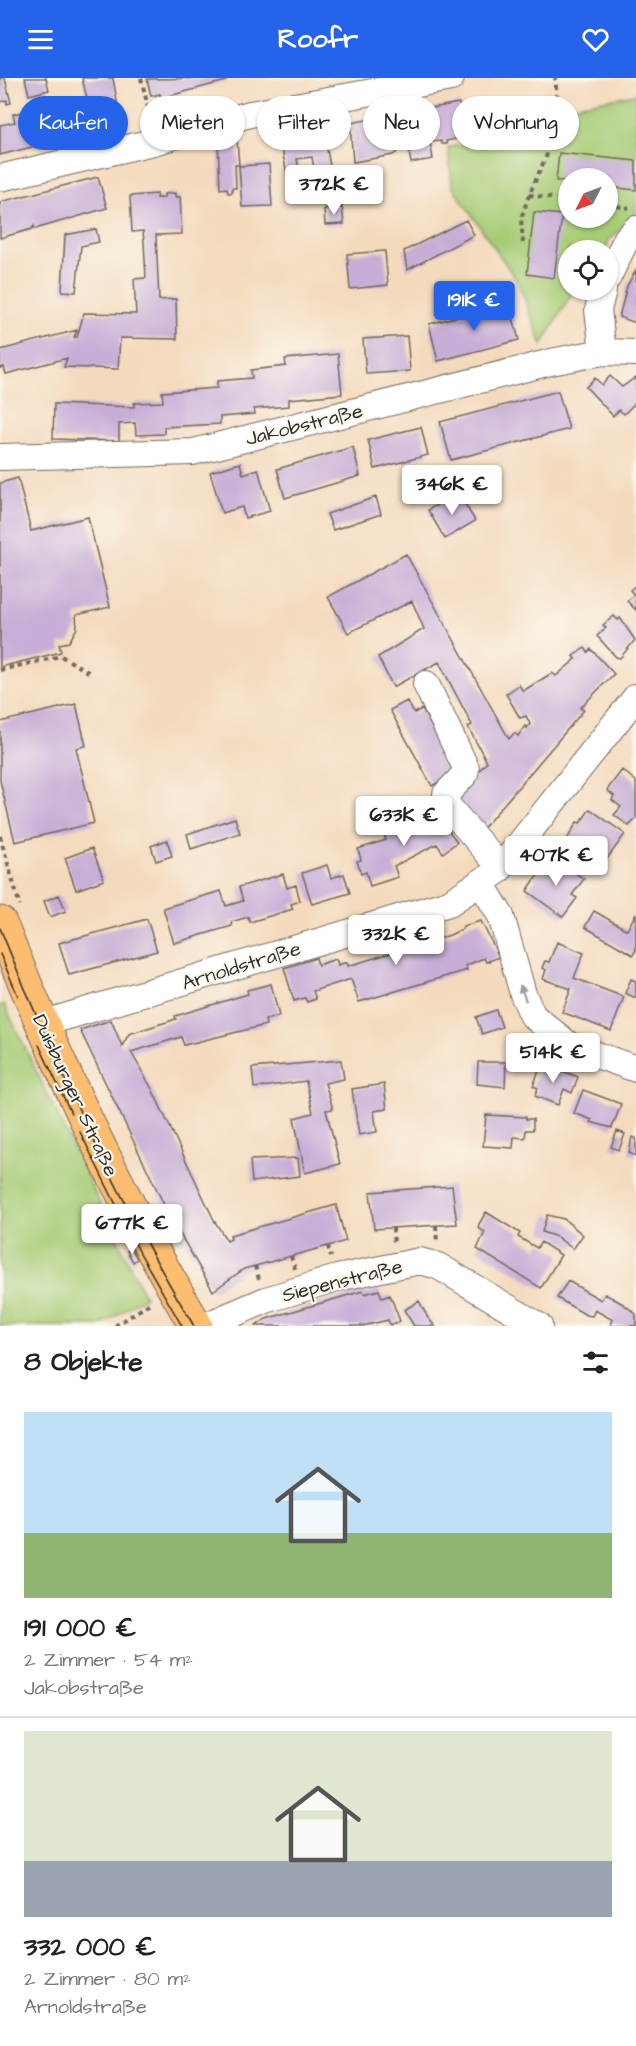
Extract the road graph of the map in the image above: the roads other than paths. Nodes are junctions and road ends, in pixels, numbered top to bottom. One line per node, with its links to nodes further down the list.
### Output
1 (451, 78): 2 (street)
2 (0, 178)
3 (636, 229): 4 (street)
4 (618, 256)
5 (600, 300): 6 (street)
6 (603, 352): 7 (street, Jakobstraße); 8 (street, Jakobstraße)
7 (636, 353)
8 (0, 457)
9 (426, 684): 11 (street)
10 (636, 697): 11 (street, Arnoldstraße)
11 (501, 868): 12 (street, Arnoldstraße)
12 (481, 883): 14 (street, Arnoldstraße); 15 (street, one-way to 12)
13 (0, 923): 14 (main road, Duisburger Straße)
14 (41, 1024): 16 (main road, Duisburger Straße)
15 (636, 1069)
16 (196, 1326)
17 (205, 1326): 18 (street, Siepenstraße)
18 (539, 1326)

